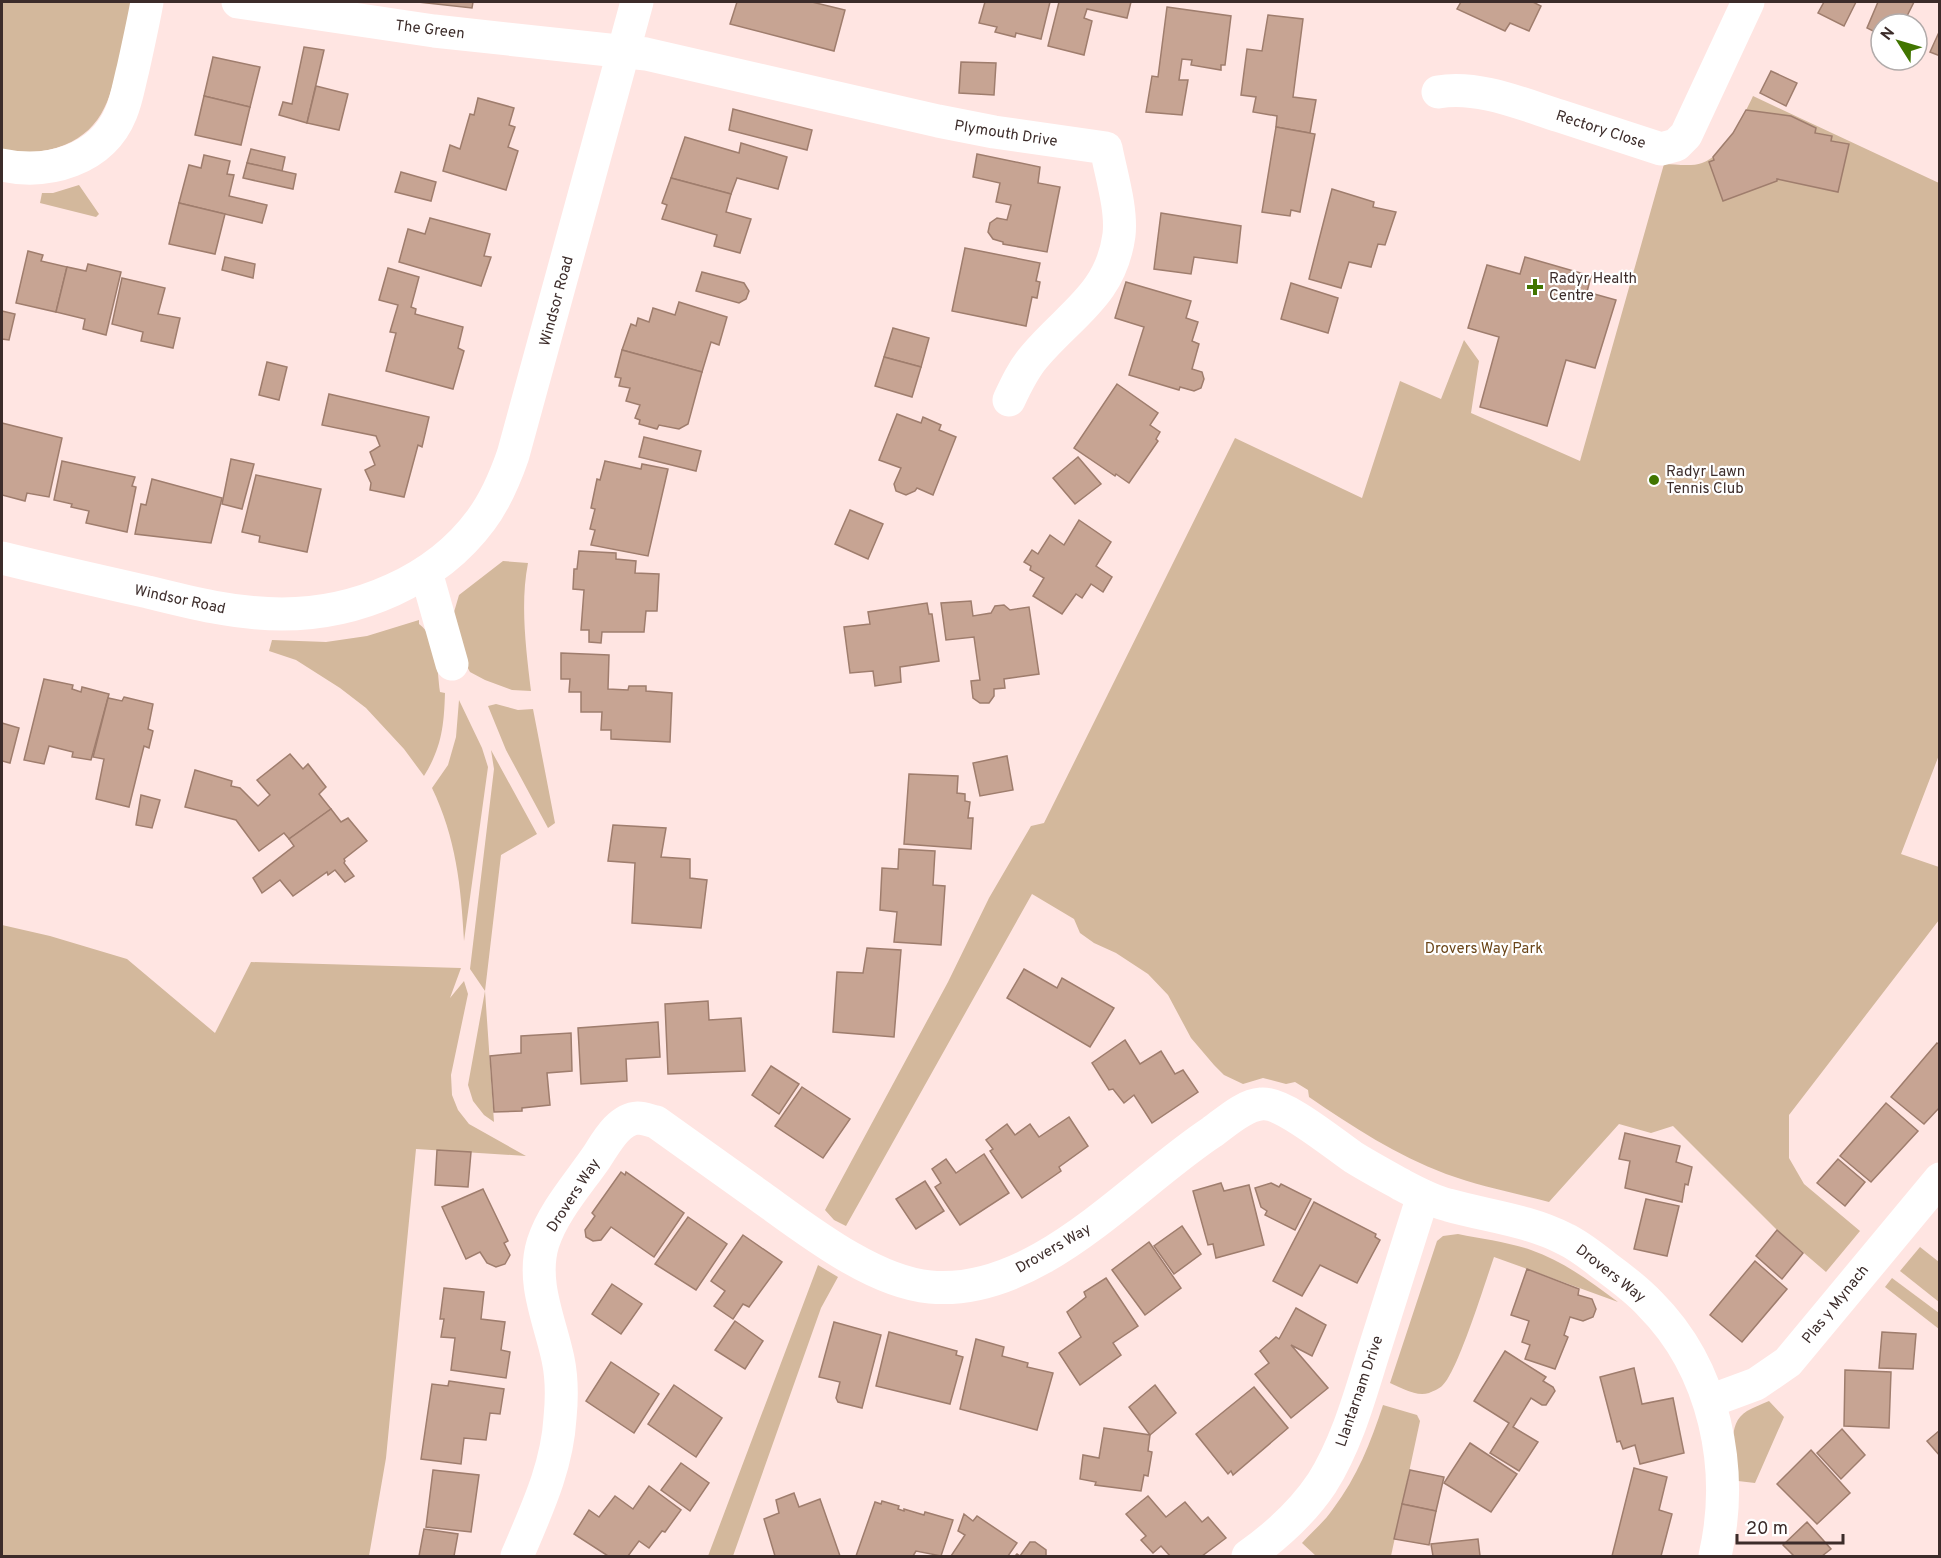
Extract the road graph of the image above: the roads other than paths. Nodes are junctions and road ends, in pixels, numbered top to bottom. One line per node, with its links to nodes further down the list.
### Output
1 (147, 2): 7 (street)
2 (238, 2): 5 (street, The Green)
3 (637, 2): 5 (street, Windsor Road)
4 (1748, 2): 6 (street, Rectory Close)
5 (624, 50): 8 (street, Plymouth Drive); 10 (street, Windsor Road)
6 (1438, 92)
7 (2, 165)
8 (1009, 400)
9 (2, 558): 10 (street, Windsor Road)
10 (426, 572): 11 (street)
11 (452, 664)
12 (1940, 1179): 14 (street, Plas y Mynach)
13 (1423, 1196): 14 (street, Drovers Way); 15 (street, Drovers Way); 16 (street, Llantarnam Drive)
14 (1710, 1401): 17 (street)
15 (516, 1557)
16 (1248, 1557)
17 (1715, 1557)

